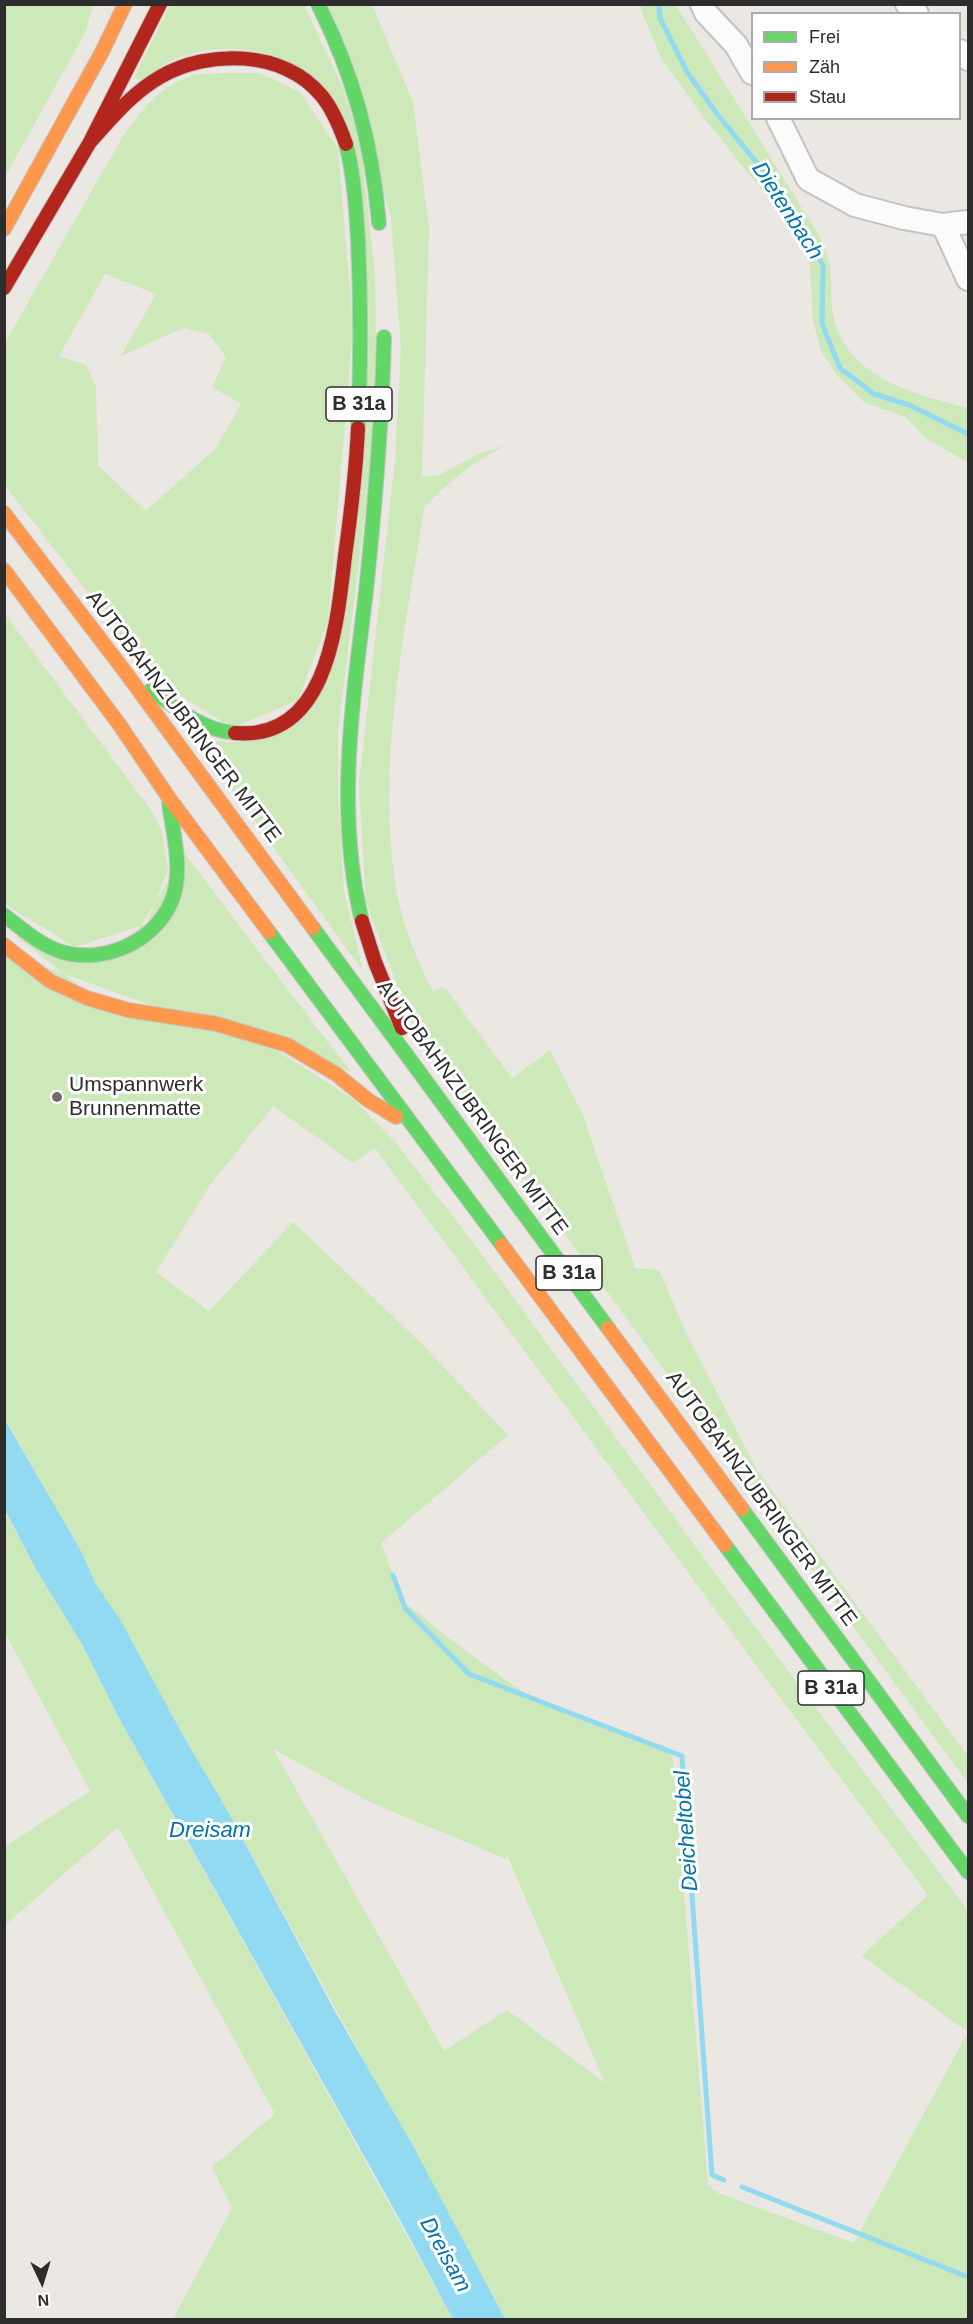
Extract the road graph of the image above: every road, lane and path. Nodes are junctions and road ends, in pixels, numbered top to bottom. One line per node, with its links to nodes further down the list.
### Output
1 (125, 4): 6 (highway)
2 (159, 4): 9 (highway)
3 (318, 4): 13 (highway)
4 (702, 4): 7 (street)
5 (103, 16): 6 (highway)
6 (102, 52): 12 (highway)
7 (751, 70)
8 (779, 120): 11 (street)
9 (90, 142): 15 (highway); 19 (highway, B 31a)
10 (969, 222): 11 (street)
11 (943, 225): 14 (street)
12 (4, 228)
13 (380, 232)
14 (967, 271)
15 (4, 288)
16 (384, 319): 23 (highway)
17 (4, 513): 19 (highway, AUTOBAHNZUBRINGER MITTE / B 31a)
18 (4, 570): 20 (highway, B 31a)
19 (123, 669): 23 (highway, AUTOBAHNZUBRINGER MITTE / B 31a)
20 (169, 798): 21 (highway); 24 (highway, B 31a)
21 (4, 915)
22 (4, 945): 24 (highway, B 31a)
23 (418, 1069): 25 (highway, AUTOBAHNZUBRINGER MITTE / B 31a)
24 (412, 1126): 26 (highway, B 31a)
25 (969, 1816)
26 (969, 1872)

